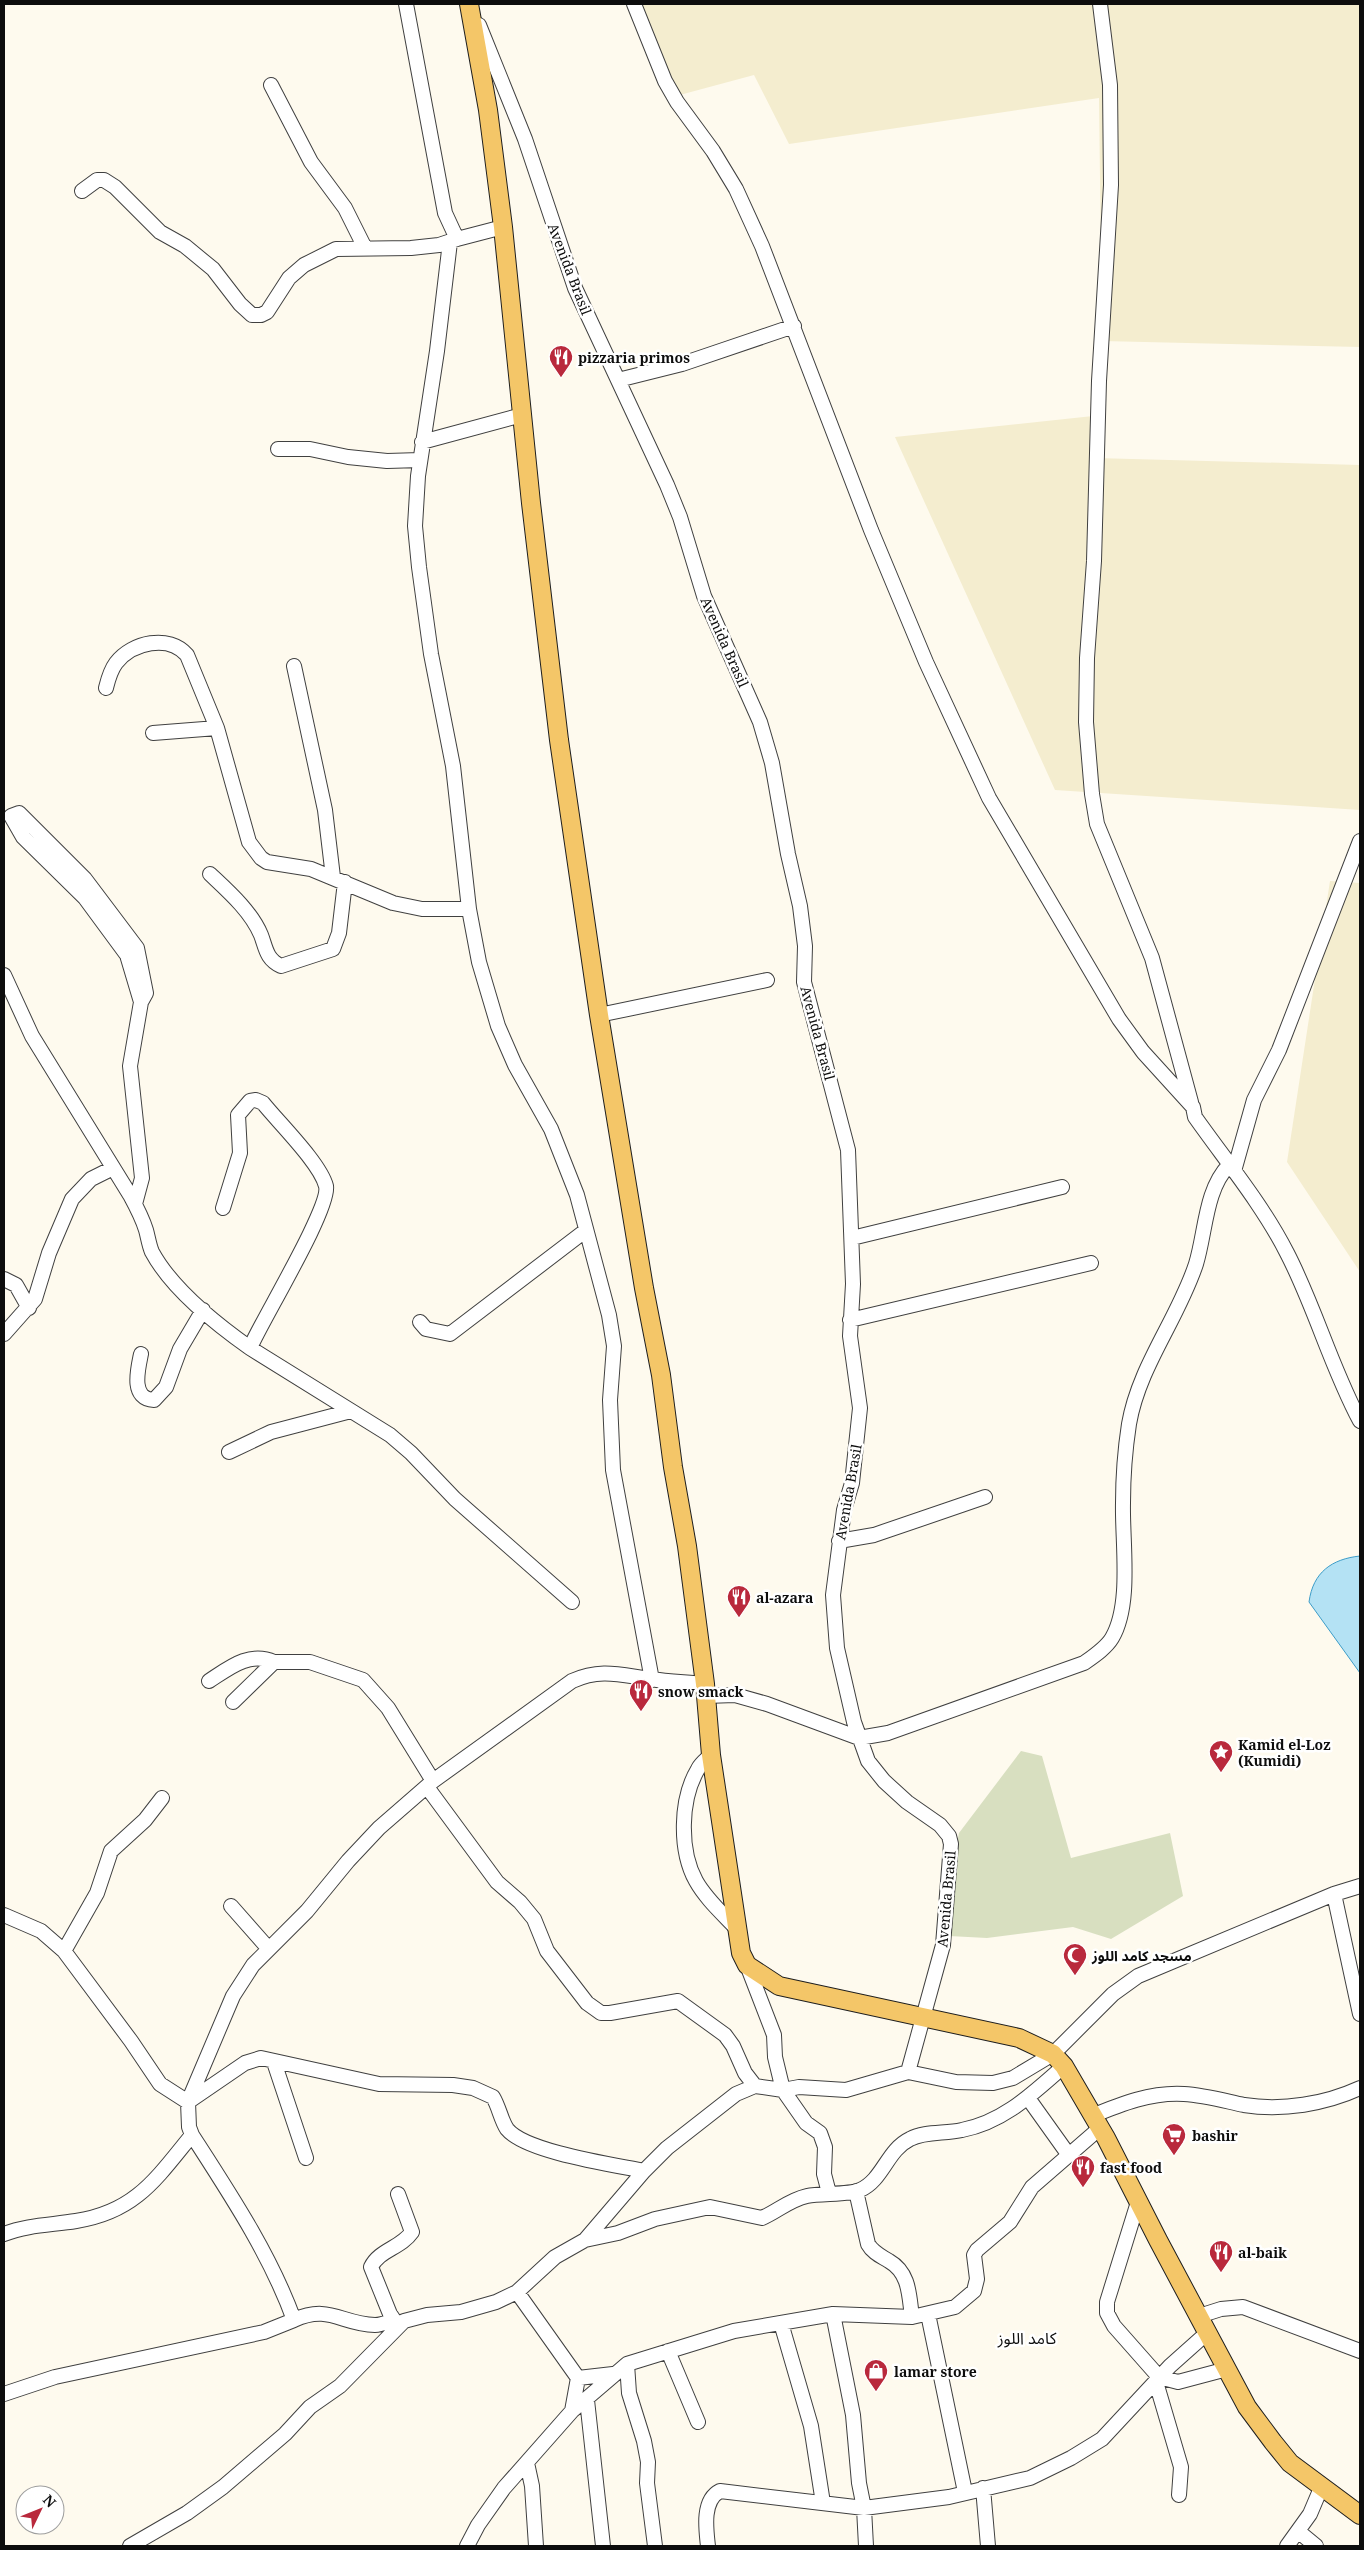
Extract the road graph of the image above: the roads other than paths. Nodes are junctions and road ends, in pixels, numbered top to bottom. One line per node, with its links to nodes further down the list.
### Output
1 (406, 4): 8 (street)
2 (469, 4): 7 (main road); 11 (street, Avenida Brasil)
3 (634, 4): 10 (street)
4 (1100, 4): 28 (street)
5 (271, 85): 9 (street)
6 (82, 191): 9 (street)
7 (503, 227): 8 (street); 12 (main road)
8 (453, 240): 9 (street); 13 (street)
9 (365, 248)
10 (794, 326): 11 (street); 28 (street)
11 (618, 380): 35 (street, Avenida Brasil)
12 (522, 415): 13 (street); 27 (main road)
13 (422, 442): 15 (street)
14 (278, 449): 15 (street)
15 (420, 460): 23 (street)
16 (294, 666): 22 (street)
17 (106, 688): 18 (street)
18 (217, 728): 19 (street); 22 (street)
19 (153, 733)
20 (1360, 841): 30 (street)
21 (210, 874): 22 (street)
22 (339, 879): 23 (street)
23 (468, 909): 34 (street)
24 (4, 974): 29 (street)
25 (767, 980): 27 (street)
26 (141, 1002): 26 (street); 32 (street)
27 (599, 1015): 54 (main road)
28 (1193, 1107): 30 (street)
29 (113, 1168): 32 (street); 38 (street)
30 (1231, 1168): 46 (street); 56 (street)
31 (1062, 1188): 35 (street)
32 (135, 1204): 39 (street)
33 (223, 1208): 43 (street)
34 (585, 1231): 41 (street); 52 (street)
35 (852, 1238): 40 (street, Avenida Brasil)
36 (1091, 1263): 40 (street)
37 (4, 1279): 38 (street)
38 (29, 1308): 42 (street)
39 (203, 1310): 43 (street); 44 (street)
40 (850, 1320): 49 (street, Avenida Brasil)
41 (420, 1322)
42 (4, 1334)
43 (250, 1348): 45 (street)
44 (141, 1354)
45 (351, 1411): 47 (street); 50 (street)
46 (1360, 1421)
47 (229, 1452)
48 (985, 1497): 49 (street)
49 (839, 1541): 56 (street, Avenida Brasil)
50 (572, 1602)
51 (274, 1662): 53 (street); 55 (street); 58 (street)
52 (652, 1680): 54 (street); 58 (street)
53 (209, 1681)
54 (705, 1690): 56 (street); 57 (main road)
55 (233, 1702)
56 (860, 1738): 69 (street, Avenida Brasil)
57 (711, 1754): 64 (main road); 64 (street)
58 (430, 1784): 65 (street); 73 (street)
59 (162, 1798): 66 (street)
60 (1360, 1886): 61 (street)
61 (1334, 1894): 68 (street); 70 (street)
62 (231, 1906): 65 (street)
63 (4, 1915): 66 (street)
64 (736, 1929): 67 (main road)
65 (268, 1948): 77 (street)
66 (64, 1950): 77 (street)
67 (747, 1965): 69 (main road); 75 (street)
68 (1360, 2014)
69 (924, 2017): 70 (main road); 72 (street, Avenida Brasil)
70 (1058, 2060): 72 (street); 76 (street); 78 (main road)
71 (274, 2062): 77 (street); 81 (street); 82 (street)
72 (908, 2072): 75 (street)
73 (755, 2086): 75 (street); 82 (street)
74 (1360, 2088): 78 (street)
75 (783, 2090): 84 (street)
76 (1028, 2098): 80 (street); 83 (street)
77 (188, 2102): 79 (street)
78 (1096, 2122): 80 (street); 86 (main road)
79 (192, 2136): 87 (street); 94 (street)
80 (1068, 2154): 91 (street)
81 (306, 2158)
82 (644, 2171): 88 (street)
83 (856, 2192): 84 (street); 93 (street)
84 (829, 2193): 88 (street)
85 (398, 2194): 95 (street)
86 (1138, 2202): 92 (main road); 104 (street)
87 (4, 2234)
88 (585, 2240): 89 (street)
89 (517, 2292): 95 (street); 103 (street)
90 (832, 2314): 93 (street); 96 (street); 115 (street)
91 (928, 2314): 93 (street); 112 (street)
92 (1199, 2316): 97 (main road); 99 (street)
93 (912, 2317)
94 (294, 2320): 95 (street); 105 (street)
95 (396, 2323): 118 (street)
96 (781, 2323): 98 (street); 114 (street)
97 (1207, 2333): 101 (main road); 104 (street)
98 (668, 2351): 100 (street); 108 (street)
99 (1360, 2351)
100 (627, 2364): 102 (street); 122 (street)
101 (1227, 2369): 104 (street); 111 (main road)
102 (613, 2374): 103 (street); 106 (street)
103 (578, 2378): 107 (street)
104 (1158, 2380): 110 (street); 113 (street)
105 (4, 2394)
106 (587, 2400): 107 (street); 121 (street)
107 (572, 2411): 109 (street)
108 (698, 2422)
109 (527, 2463): 119 (street); 120 (street)
110 (983, 2488): 112 (street); 125 (street)
111 (1321, 2488): 116 (main road); 117 (street)
112 (965, 2492): 115 (street)
113 (1179, 2495)
114 (822, 2503): 115 (street); 123 (street)
115 (864, 2508): 124 (street)
116 (1360, 2515)
117 (1298, 2532): 126 (street); 127 (street)
118 (130, 2546)
119 (468, 2546)
120 (536, 2546)
121 (603, 2546)
122 (656, 2546)
123 (708, 2546)
124 (866, 2546)
125 (988, 2546)
126 (1288, 2546)
127 (1316, 2546)

